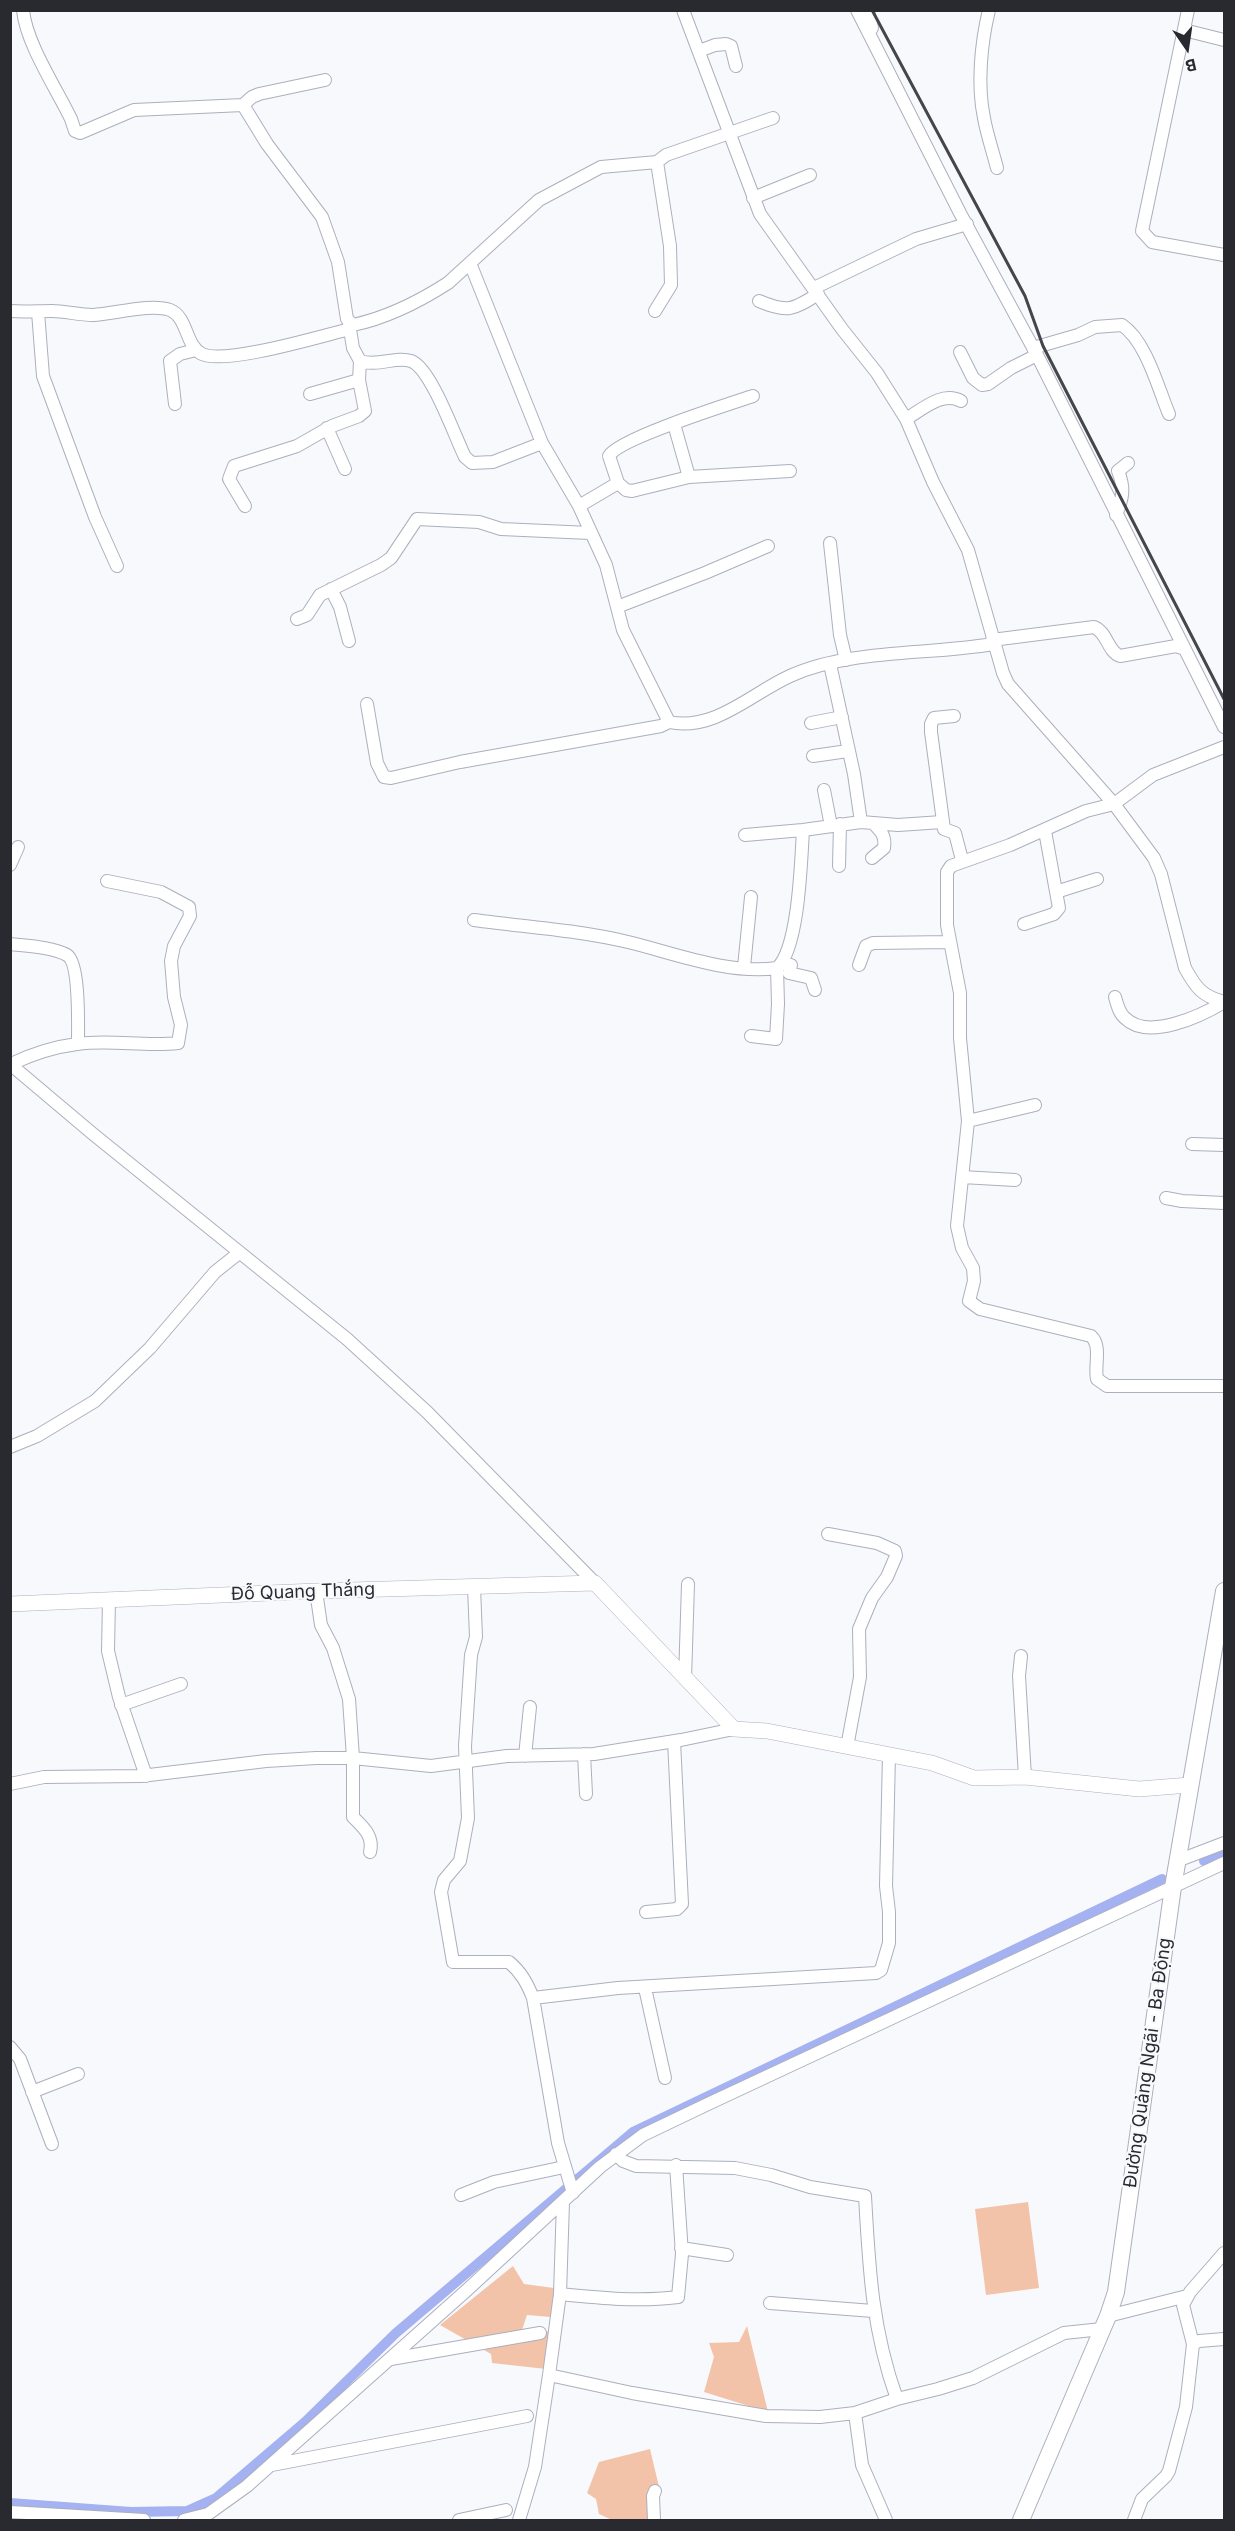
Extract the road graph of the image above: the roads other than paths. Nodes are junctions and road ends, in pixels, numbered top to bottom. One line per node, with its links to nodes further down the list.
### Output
1 (23, 10): 13 (street)
2 (683, 10): 10 (street)
3 (857, 10): 8 (street)
4 (868, 10): 8 (street)
5 (989, 10): 17 (street)
6 (1188, 10): 7 (street)
7 (1184, 30): 9 (street); 21 (street)
8 (869, 33): 20 (street)
9 (1224, 40)
10 (699, 51): 11 (street); 15 (street)
11 (736, 66)
12 (325, 80): 13 (street)
13 (243, 105): 28 (street)
14 (773, 118): 15 (street)
15 (730, 133): 16 (street); 19 (street)
16 (657, 162): 22 (street); 26 (street)
17 (997, 168)
18 (810, 175): 19 (street)
19 (753, 198): 23 (street)
20 (967, 225): 23 (street); 31 (street)
21 (1224, 255)
22 (470, 263): 28 (street); 42 (street)
23 (816, 291): 24 (street); 39 (street)
24 (759, 301)
25 (10, 311): 27 (street)
26 (655, 311)
27 (38, 312): 29 (street); 54 (street)
28 (350, 326): 29 (street); 32 (street)
29 (196, 350): 37 (street)
30 (960, 351): 31 (street)
31 (1035, 352): 38 (street); 50 (street)
32 (360, 361): 33 (street); 42 (street)
33 (359, 380): 34 (street); 41 (street)
34 (310, 394)
35 (753, 396): 40 (street)
36 (961, 401): 39 (street)
37 (175, 404)
38 (1169, 414)
39 (906, 419): 59 (street)
40 (674, 424): 46 (street); 47 (street)
41 (327, 429): 44 (street); 48 (street)
42 (542, 443): 49 (street)
43 (1128, 463): 50 (street)
44 (345, 469)
45 (790, 471): 46 (street)
46 (689, 477): 47 (street)
47 (618, 483): 49 (street)
48 (245, 506)
49 (579, 506): 51 (street)
50 (1116, 515): 60 (street)
51 (590, 533): 55 (street); 56 (street)
52 (830, 543): 61 (street)
53 (768, 546): 56 (street)
54 (117, 566)
55 (331, 589): 57 (street); 58 (street)
56 (617, 607): 66 (street)
57 (297, 619)
58 (350, 641)
59 (993, 642): 60 (street); 61 (street); 73 (street)
60 (1185, 650): 68 (street)
61 (846, 660): 62 (street)
62 (830, 664): 65 (street); 66 (street)
63 (367, 704): 66 (street)
64 (954, 716): 75 (street)
65 (842, 717): 67 (street); 70 (street)
66 (669, 722)
67 (811, 723)
68 (1224, 727)
69 (1224, 747): 73 (street)
70 (848, 750): 71 (street); 74 (street)
71 (813, 756)
72 (824, 790): 76 (street)
73 (1114, 804): 78 (street); 98 (street)
74 (867, 822): 75 (street); 76 (street); 81 (street)
75 (942, 822): 82 (street)
76 (835, 825): 77 (street); 84 (street)
77 (803, 830): 79 (street); 94 (street)
78 (1045, 831): 82 (street); 87 (street)
79 (745, 835)
80 (18, 847): 83 (street)
81 (872, 858)
82 (962, 860): 91 (street)
83 (10, 865)
84 (839, 866)
85 (1097, 879): 87 (street)
86 (107, 881): 100 (street)
87 (1056, 892): 90 (street)
88 (751, 897): 95 (street)
89 (474, 920): 95 (street)
90 (1024, 924)
91 (949, 942): 93 (street); 103 (street)
92 (10, 944): 100 (street)
93 (859, 965)
94 (780, 966): 95 (street); 96 (street); 99 (street)
95 (744, 967)
96 (815, 990)
97 (1115, 997): 98 (street)
98 (1224, 1002)
99 (752, 1036)
100 (78, 1043): 101 (street)
101 (11, 1064): 110 (street)
102 (1035, 1106): 103 (street)
103 (968, 1120): 106 (street)
104 (1192, 1144): 105 (street)
105 (1224, 1145)
106 (962, 1177): 107 (street); 111 (street)
107 (1015, 1180)
108 (1166, 1198): 109 (street)
109 (1224, 1203)
110 (239, 1253): 112 (street); 114 (street)
111 (1224, 1386)
112 (10, 1448)
113 (828, 1534): 128 (street)
114 (595, 1584): 116 (street, Đỗ Quang Thắng); 122 (street)
115 (688, 1584): 122 (street)
116 (474, 1587): 117 (street, Đỗ Quang Thắng); 133 (street)
117 (316, 1591): 119 (street, Đỗ Quang Thắng); 132 (street)
118 (1224, 1591): 137 (main road, Đường Quảng Ngãi - Ba Động)
119 (109, 1599): 120 (street, Đỗ Quang Thắng); 124 (street)
120 (10, 1604)
121 (1021, 1656): 135 (street)
122 (685, 1679): 126 (street)
123 (181, 1684): 124 (street)
124 (121, 1705): 134 (street)
125 (530, 1707): 131 (street)
126 (734, 1729): 127 (street); 128 (street)
127 (674, 1742): 129 (street); 144 (street)
128 (847, 1747): 130 (street)
129 (584, 1754): 131 (street); 138 (street)
130 (889, 1755): 135 (street); 145 (street)
131 (525, 1756): 133 (street)
132 (353, 1758): 133 (street); 134 (street); 140 (street)
133 (467, 1761): 146 (street)
134 (146, 1776): 136 (street)
135 (1025, 1778): 137 (street)
136 (10, 1784)
137 (1190, 1785): 141 (main road, Đường Quảng Ngãi - Ba Động)
138 (586, 1794)
139 (1224, 1843): 141 (street)
140 (370, 1852)
141 (1177, 1861): 143 (main road, Đường Quảng Ngãi - Ba Động)
142 (1224, 1863): 143 (street)
143 (1173, 1887): 152 (street); 165 (main road, Đường Quảng Ngãi - Ba Động)
144 (646, 1912)
145 (645, 1988): 146 (street); 149 (street)
146 (533, 1998): 154 (street)
147 (10, 2047): 150 (street)
148 (78, 2073): 150 (street)
149 (665, 2078)
150 (32, 2092): 151 (street)
151 (52, 2144)
152 (616, 2154): 153 (street); 155 (street)
153 (676, 2165): 158 (street); 164 (street)
154 (566, 2170): 155 (street); 156 (street)
155 (572, 2190): 157 (street)
156 (461, 2195)
157 (563, 2202): 161 (street); 169 (street)
158 (681, 2248): 160 (street); 161 (street)
159 (1224, 2253): 162 (street)
160 (727, 2255)
161 (560, 2294): 170 (street)
162 (1188, 2296): 165 (street); 168 (street)
163 (770, 2303): 164 (street)
164 (873, 2311): 171 (street)
165 (1105, 2322): 171 (street); 185 (main road, Đường Quảng Ngãi - Ba Động)
166 (540, 2333): 169 (street)
167 (1224, 2339): 168 (street)
168 (1193, 2344): 186 (street)
169 (390, 2359): 174 (street)
170 (549, 2375): 172 (street); 182 (street)
171 (897, 2399): 172 (street)
172 (855, 2413): 184 (street)
173 (527, 2416): 174 (street)
174 (270, 2466): 178 (street)
175 (655, 2492): 183 (street)
176 (506, 2510): 181 (street)
177 (10, 2512): 179 (street)
178 (198, 2519): 180 (street)
179 (144, 2520)
180 (184, 2520)
181 (459, 2520)
182 (519, 2520)
183 (654, 2520)
184 (886, 2520)
185 (1021, 2520)
186 (1134, 2520)

